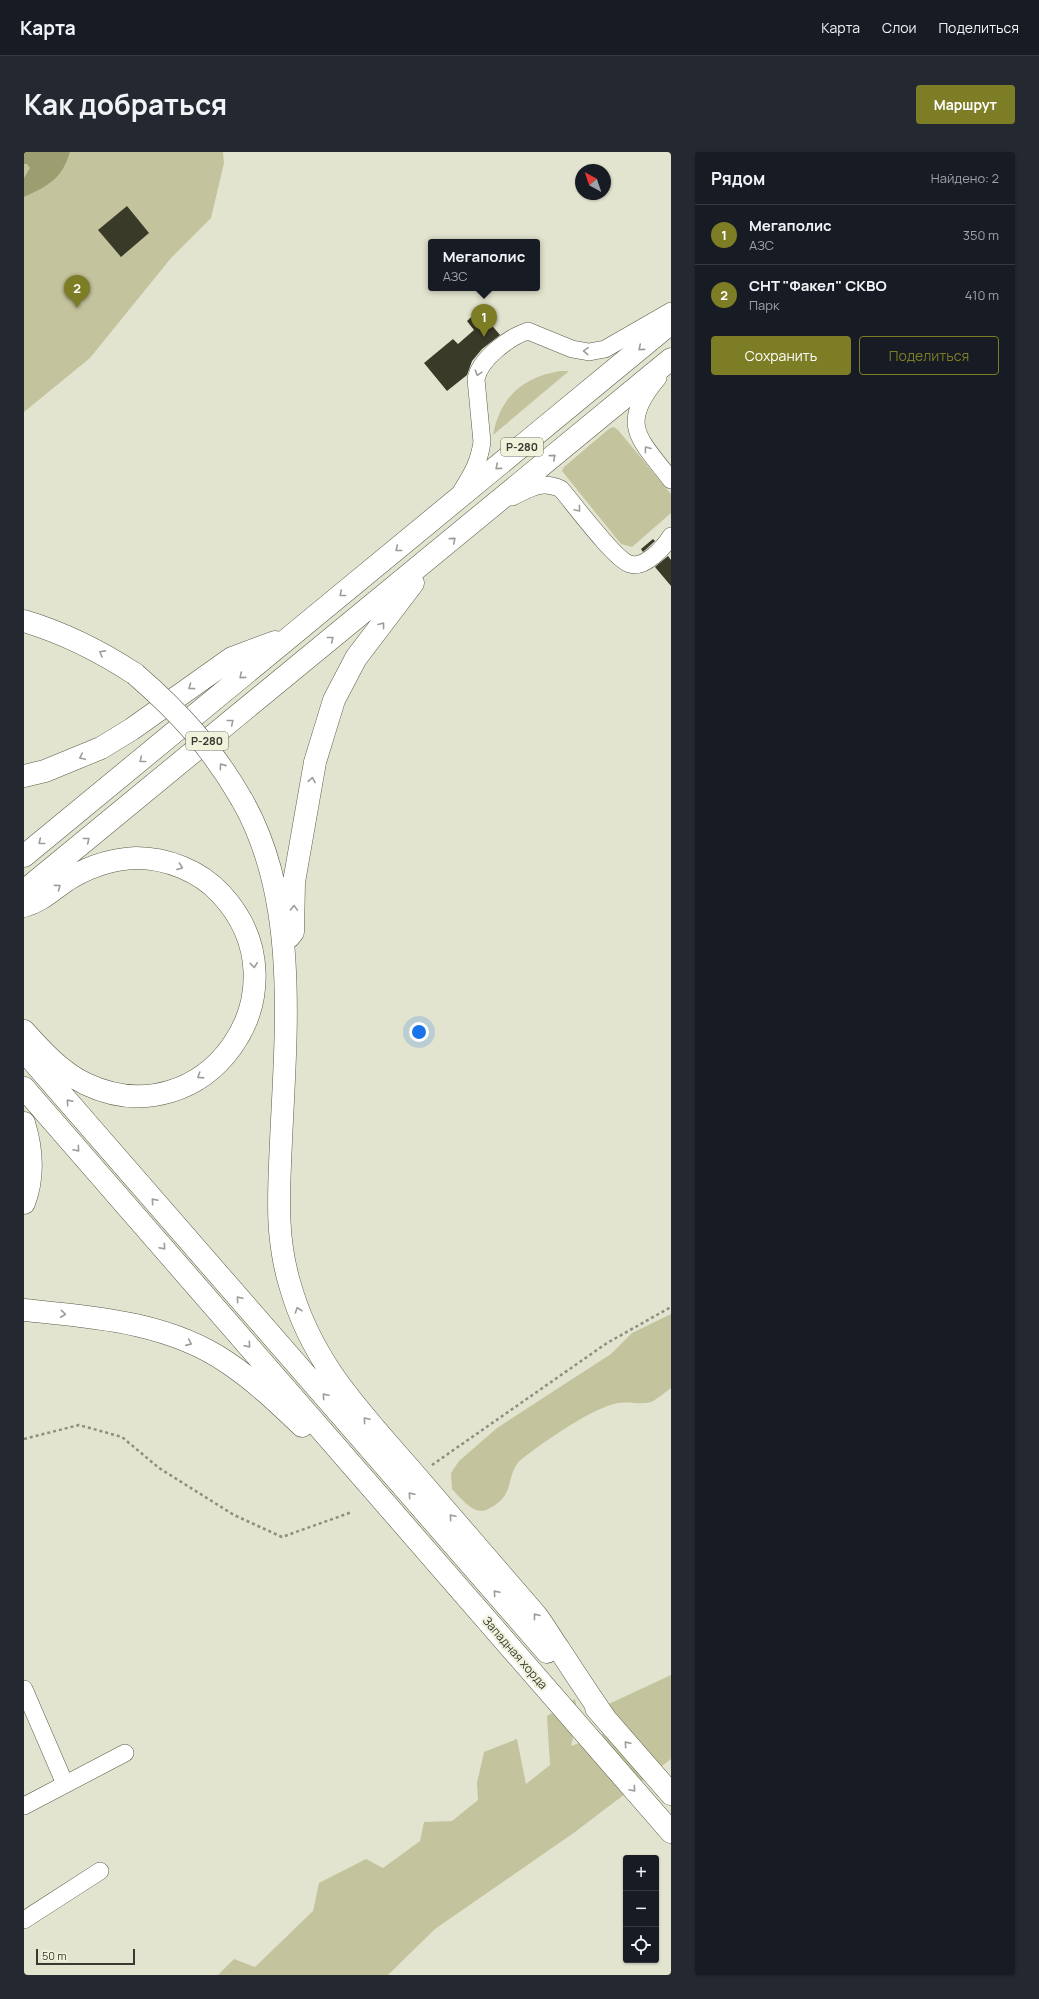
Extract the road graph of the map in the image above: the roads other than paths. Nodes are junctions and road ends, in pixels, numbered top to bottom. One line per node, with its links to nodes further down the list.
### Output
1 (671, 311): 7 (lane, one-way to 7)
2 (671, 323): 7 (highway, Р-280, one-way to 7)
3 (671, 360): 6 (highway, Р-280, one-way to 3)
4 (671, 364): 5 (lane, one-way to 4)
5 (671, 480)
6 (497, 503): 8 (lane, one-way to 8); 9 (highway, Р-280, one-way to 6)
7 (453, 504): 11 (highway, Р-280, one-way to 11)
8 (671, 536)
9 (433, 556): 14 (highway, Р-280, one-way to 9); 16 (highway, one-way to 9)
10 (24, 621): 16 (highway, one-way to 10, bridge)
11 (287, 638): 12 (highway, one-way to 12); 13 (highway, Р-280, one-way to 13)
12 (24, 776)
13 (24, 856)
14 (24, 891)
15 (24, 906): 17 (highway, one-way to 17)
16 (284, 944): 24 (highway, one-way to 16)
17 (24, 1031)
18 (24, 1051): 24 (highway, Западная хорда, one-way to 18)
19 (24, 1088): 26 (highway, Западная хорда, one-way to 26)
20 (24, 1123): 21 (highway)
21 (24, 1203)
22 (24, 1310): 26 (highway, one-way to 26)
23 (24, 1689): 27 (lane)
24 (605, 1718): 28 (highway, Западная хорда, one-way to 24)
25 (125, 1753): 27 (lane)
26 (613, 1766): 30 (highway, Западная хорда, one-way to 30)
27 (65, 1784): 29 (lane)
28 (671, 1794)
29 (24, 1806)
30 (671, 1832)
31 (100, 1871): 32 (lane)
32 (24, 1920)

